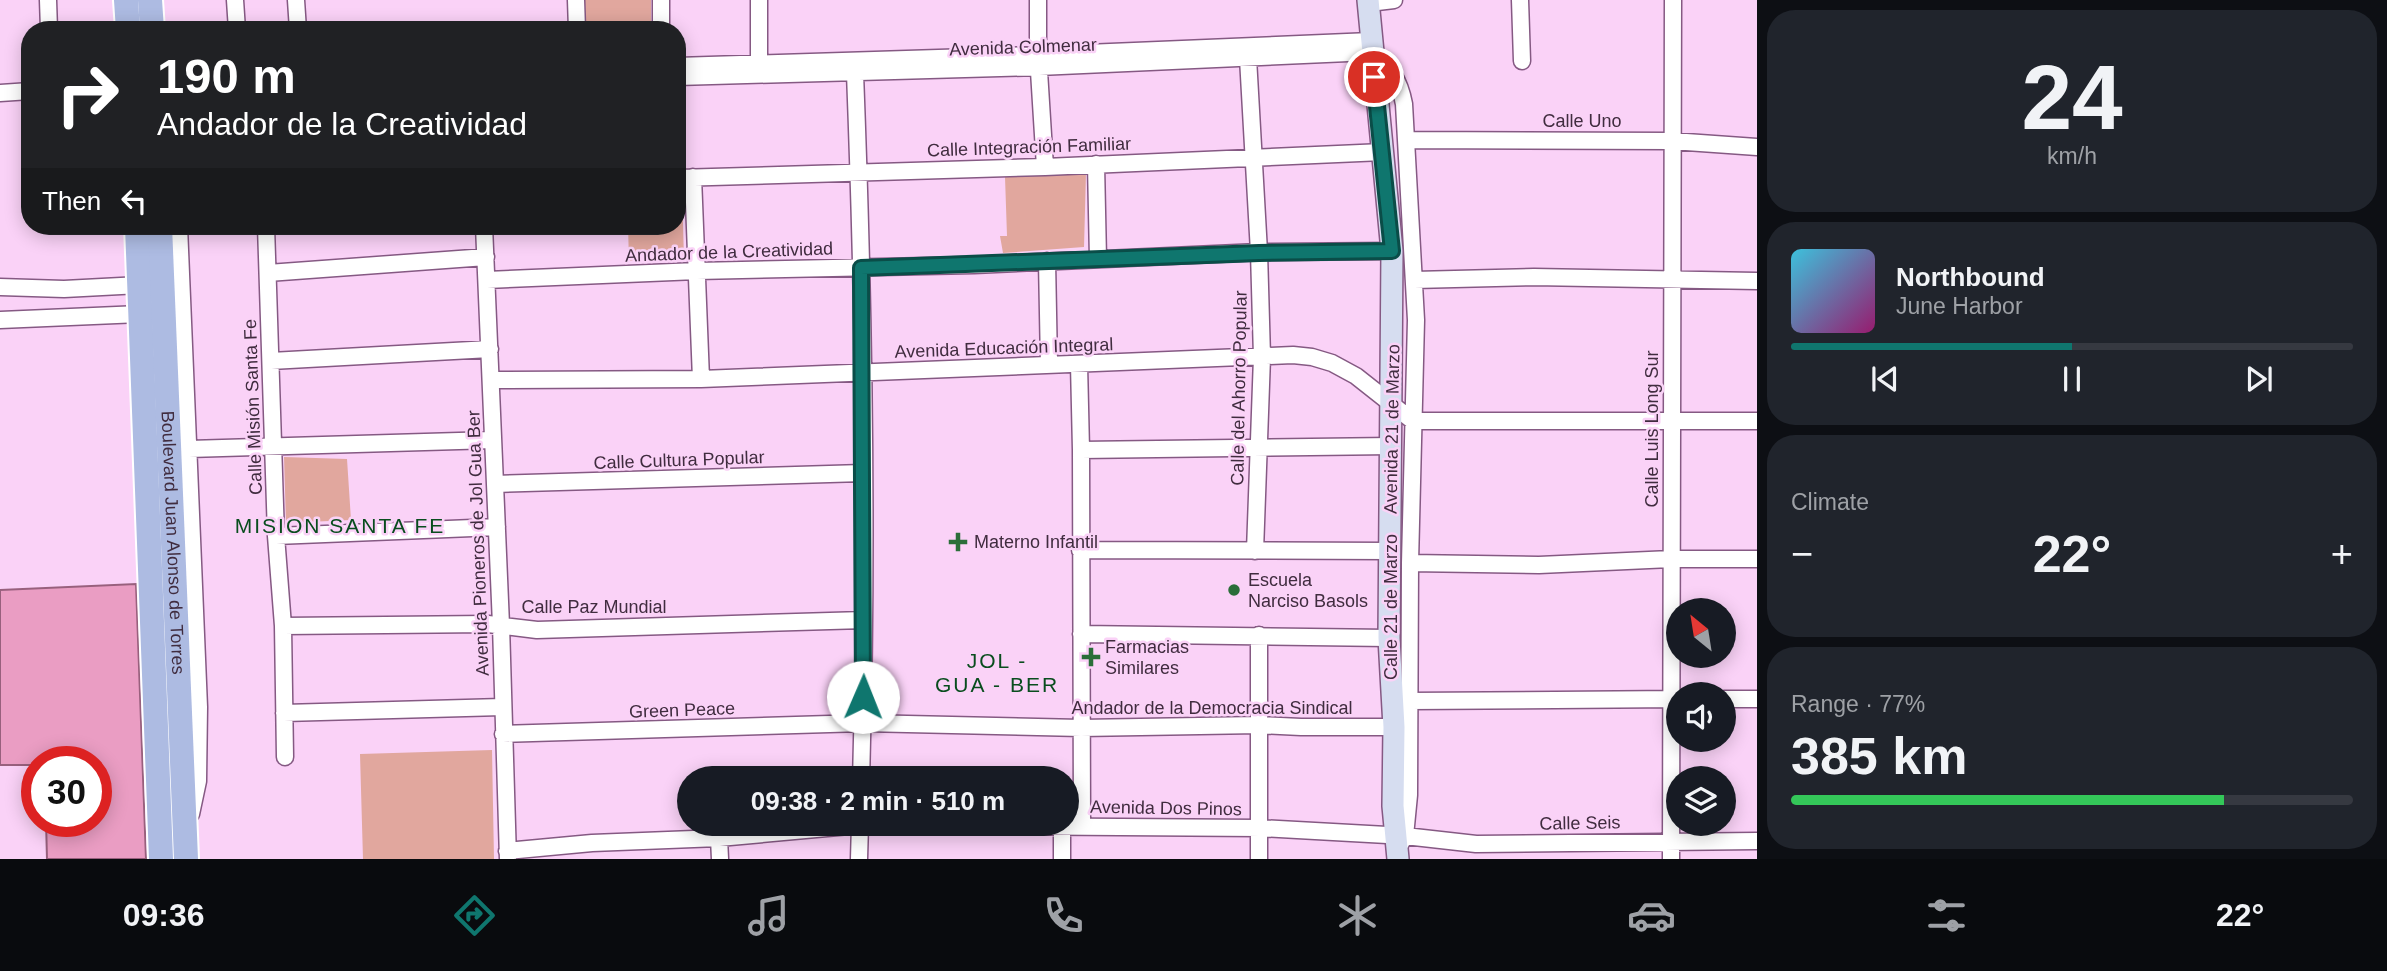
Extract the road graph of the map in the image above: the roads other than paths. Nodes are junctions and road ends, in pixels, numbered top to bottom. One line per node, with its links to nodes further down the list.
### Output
1 (48, 0): 14 (street)
2 (126, 0): 15 (main road)
3 (150, 0): 16 (main road)
4 (235, 0): 17 (street)
5 (296, 0): 18 (street)
6 (576, 0): 19 (street)
7 (661, 0): 20 (street)
8 (759, 0): 26 (street)
9 (1038, 0): 23 (street)
10 (1394, 0): 13 (street)
11 (1520, 0): 24 (street)
12 (1673, 0): 32 (street, Calle Luis Long Sur)
13 (1368, 1): 21 (street, Avenida 21 de Marzo)
14 (48, 21)
15 (127, 21)
16 (151, 21)
17 (236, 21)
18 (297, 21)
19 (577, 21)
20 (661, 21)
21 (1371, 46): 22 (street, Avenida Colmenar); 23 (street, Avenida Colmenar); 31 (street, Calle 21 de Marzo); 34 (street, Avenida 21 de Marzo)
22 (1248, 58): 23 (street, Avenida Colmenar); 35 (street, Calle del Ahorro Popular)
23 (1038, 61): 26 (street, Avenida Colmenar); 27 (street, Avenida Colmenar); 37 (street)
24 (1522, 61)
25 (686, 66): 26 (street, Avenida Colmenar)
26 (759, 69): 27 (street, Avenida Colmenar); 28 (street, Avenida Colmenar)
27 (855, 73): 38 (street)
28 (686, 76)
29 (21, 92): 30 (street)
30 (0, 93)
31 (1407, 140): 32 (street, Calle Uno); 55 (street, Calle 21 de Marzo)
32 (1672, 141): 33 (street, Calle Uno); 56 (street, Calle Luis Long Sur)
33 (1757, 147)
34 (1383, 152): 35 (street, Calle Integración Familiar); 46 (street, Avenida 21 de Marzo)
35 (1252, 156): 36 (street, Calle Integración Familiar); 47 (street, Calle del Ahorro Popular)
36 (1096, 164): 37 (street, Calle Integración Familiar); 49 (street)
37 (1045, 167): 38 (street, Calle Integración Familiar)
38 (859, 173): 39 (street, Calle Integración Familiar); 51 (street)
39 (686, 177)
40 (686, 186): 52 (street)
41 (137, 235): 58 (main road, Boulevard Juan Alonso de Torres)
42 (160, 235): 113 (main road, Boulevard Juan Alonso de Torres)
43 (179, 235): 78 (street)
44 (266, 235): 53 (street, Calle Misión Santa Fe)
45 (485, 235): 48 (street, Avenida Pioneros de Jol Gua Ber)
46 (1392, 251): 47 (street, Andador de la Creatividad); 70 (street, Avenida 21 de Marzo)
47 (1259, 253): 49 (street, Andador de la Creatividad); 63 (street, Calle del Ahorro Popular)
48 (486, 257): 53 (street); 54 (street, Avenida Pioneros de Jol Gua Ber)
49 (1098, 259): 50 (street, Andador de la Creatividad)
50 (1047, 261): 51 (street, Andador de la Creatividad); 66 (street)
51 (861, 268): 52 (street, Andador de la Creatividad); 67 (street)
52 (696, 271): 54 (street, Andador de la Creatividad); 68 (street)
53 (268, 273): 64 (street, Calle Misión Santa Fe)
54 (487, 280): 62 (street, Avenida Pioneros de Jol Gua Ber)
55 (1414, 280): 56 (street); 71 (street, Calle 21 de Marzo)
56 (1672, 280): 57 (street); 72 (street, Calle Luis Long Sur)
57 (1757, 281)
58 (140, 285): 59 (street); 60 (main road, Boulevard Juan Alonso de Torres)
59 (0, 287)
60 (140, 314): 61 (street); 122 (main road, Boulevard Juan Alonso de Torres)
61 (0, 320)
62 (490, 349): 64 (street); 69 (street, Avenida Pioneros de Jol Gua Ber)
63 (1262, 357): 65 (street, Avenida Educación Integral); 70 (street, Avenida Educación Integral); 76 (street, Calle del Ahorro Popular)
64 (271, 361): 77 (street, Calle Misión Santa Fe)
65 (1079, 364): 66 (street, Avenida Educación Integral); 79 (street)
66 (1049, 365): 67 (street, Avenida Educación Integral)
67 (862, 373): 68 (street, Avenida Educación Integral); 80 (street)
68 (701, 379): 69 (street, Avenida Educación Integral)
69 (492, 380): 74 (street, Avenida Pioneros de Jol Gua Ber)
70 (1393, 406): 71 (street, Avenida Educación Integral); 75 (street, Avenida 21 de Marzo)
71 (1413, 421): 72 (street); 89 (street, Calle 21 de Marzo)
72 (1672, 421): 73 (street); 87 (street, Calle Luis Long Sur)
73 (1757, 421)
74 (493, 440): 77 (street); 81 (street, Avenida Pioneros de Jol Gua Ber)
75 (1392, 446): 76 (street); 86 (street, Avenida 21 de Marzo)
76 (1259, 447): 79 (street); 85 (street, Calle del Ahorro Popular)
77 (273, 448): 78 (street); 83 (street, Calle Misión Santa Fe)
78 (189, 449): 113 (street)
79 (1081, 450): 84 (street)
80 (863, 473): 81 (street, Calle Cultura Popular); 90 (street)
81 (495, 484): 82 (street, Avenida Pioneros de Jol Gua Ber)
82 (497, 527): 83 (street); 91 (street, Avenida Pioneros de Jol Gua Ber)
83 (276, 536): 92 (street, Calle Misión Santa Fe)
84 (1080, 550): 85 (street); 93 (street)
85 (1255, 551): 86 (street)
86 (1390, 551): 95 (street, Avenida 21 de Marzo)
87 (1671, 559): 88 (street); 89 (street); 96 (street, Calle Luis Long Sur)
88 (1757, 559)
89 (1410, 563): 100 (street, Calle 21 de Marzo)
90 (864, 620): 91 (street, Calle Paz Mundial); 103 (street)
91 (501, 625): 92 (street, Calle Paz Mundial); 101 (street, Avenida Pioneros de Jol Gua Ber)
92 (283, 626): 102 (street, Calle Misión Santa Fe)
93 (1081, 634): 94 (street); 106 (street)
94 (1259, 635): 95 (street); 104 (street)
95 (1389, 638): 105 (street, Avenida 21 de Marzo)
96 (1674, 682)
97 (1666, 699): 100 (street)
98 (1736, 699): 99 (street)
99 (1757, 699)
100 (1410, 701): 120 (street, Calle 21 de Marzo)
101 (502, 707): 102 (street); 107 (street, Avenida Pioneros de Jol Gua Ber)
102 (284, 713): 109 (street, Calle Misión Santa Fe)
103 (863, 723): 106 (street, Andador de la Democracia Sindical); 107 (street, Green Peace); 110 (street)
104 (1259, 725): 105 (street, Andador de la Democracia Sindical); 106 (street, Andador de la Democracia Sindical); 112 (street)
105 (1394, 727): 120 (street, Avenida 21 de Marzo)
106 (1081, 728): 111 (street)
107 (503, 734): 121 (street, Avenida Pioneros de Jol Gua Ber)
108 (1673, 752): 118 (street, Calle Luis Long Sur)
109 (285, 757)
110 (861, 766)
111 (1082, 827): 112 (street, Avenida Dos Pinos)
112 (1259, 828): 120 (street, Avenida Dos Pinos); 127 (street)
113 (185, 833): 123 (main road, Boulevard Juan Alonso de Torres)
114 (741, 836): 117 (street, Avenida Dos Pinos)
115 (860, 836): 125 (street)
116 (1062, 836): 126 (street)
117 (719, 838): 121 (street, Avenida Dos Pinos); 124 (street)
118 (1671, 841): 119 (street, Calle Seis); 120 (street, Calle Seis); 128 (street, Calle Luis Long Sur)
119 (1757, 841)
120 (1400, 849)
121 (508, 855)
122 (161, 859)
123 (186, 859)
124 (720, 859)
125 (859, 859)
126 (1062, 859)
127 (1259, 859)
128 (1671, 859)

